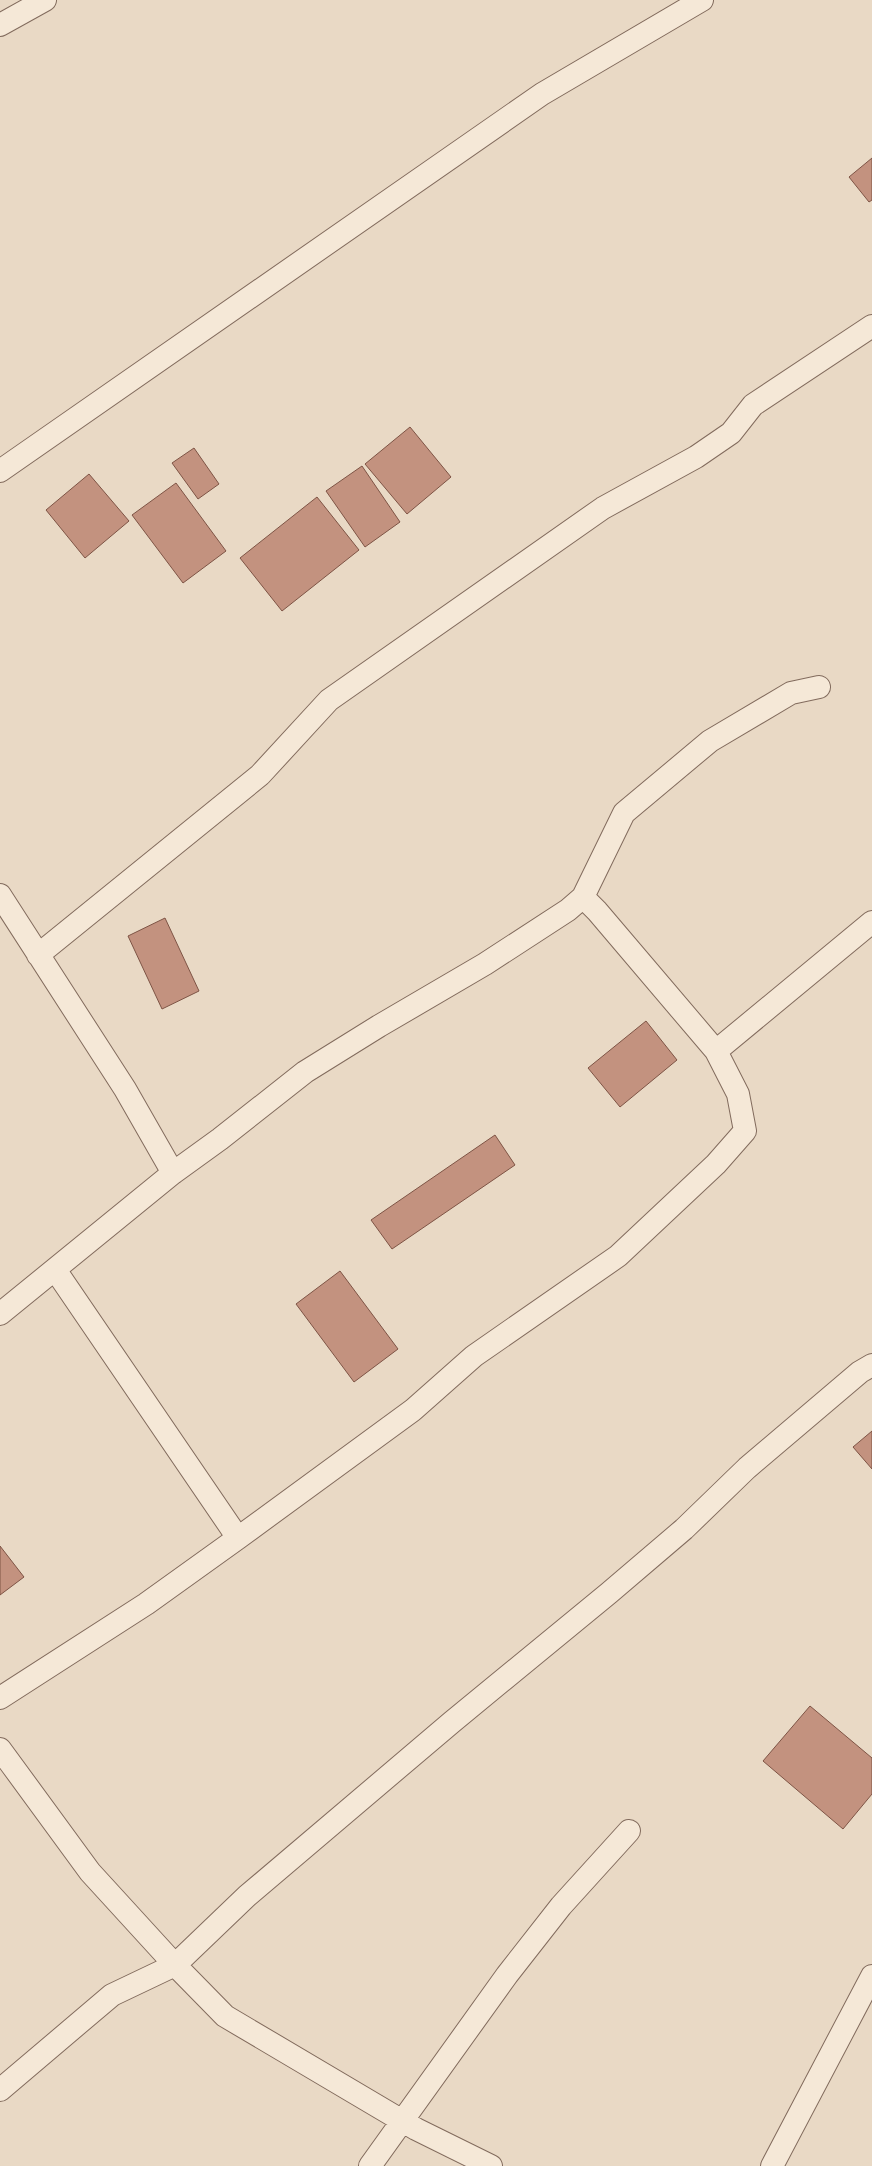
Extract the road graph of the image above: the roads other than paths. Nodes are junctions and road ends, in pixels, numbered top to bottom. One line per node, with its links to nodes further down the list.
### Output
1 (45, 0): 3 (street)
2 (702, 0): 5 (street)
3 (0, 25)
4 (872, 326): 10 (street)
5 (0, 471)
6 (819, 687): 8 (street)
7 (0, 895): 10 (street)
8 (583, 897): 11 (street); 12 (street)
9 (872, 922): 11 (street)
10 (38, 955): 12 (street)
11 (716, 1051): 16 (street)
12 (173, 1173): 13 (street)
13 (56, 1271): 14 (street); 16 (street)
14 (0, 1314)
15 (872, 1365): 20 (street)
16 (238, 1538): 17 (street)
17 (0, 1698)
18 (0, 1749): 20 (street)
19 (629, 1831): 23 (street)
20 (175, 1965): 22 (street); 23 (street)
21 (872, 1976): 26 (street)
22 (0, 2090)
23 (401, 2121): 24 (street); 25 (street)
24 (370, 2166)
25 (491, 2166)
26 (772, 2166)

